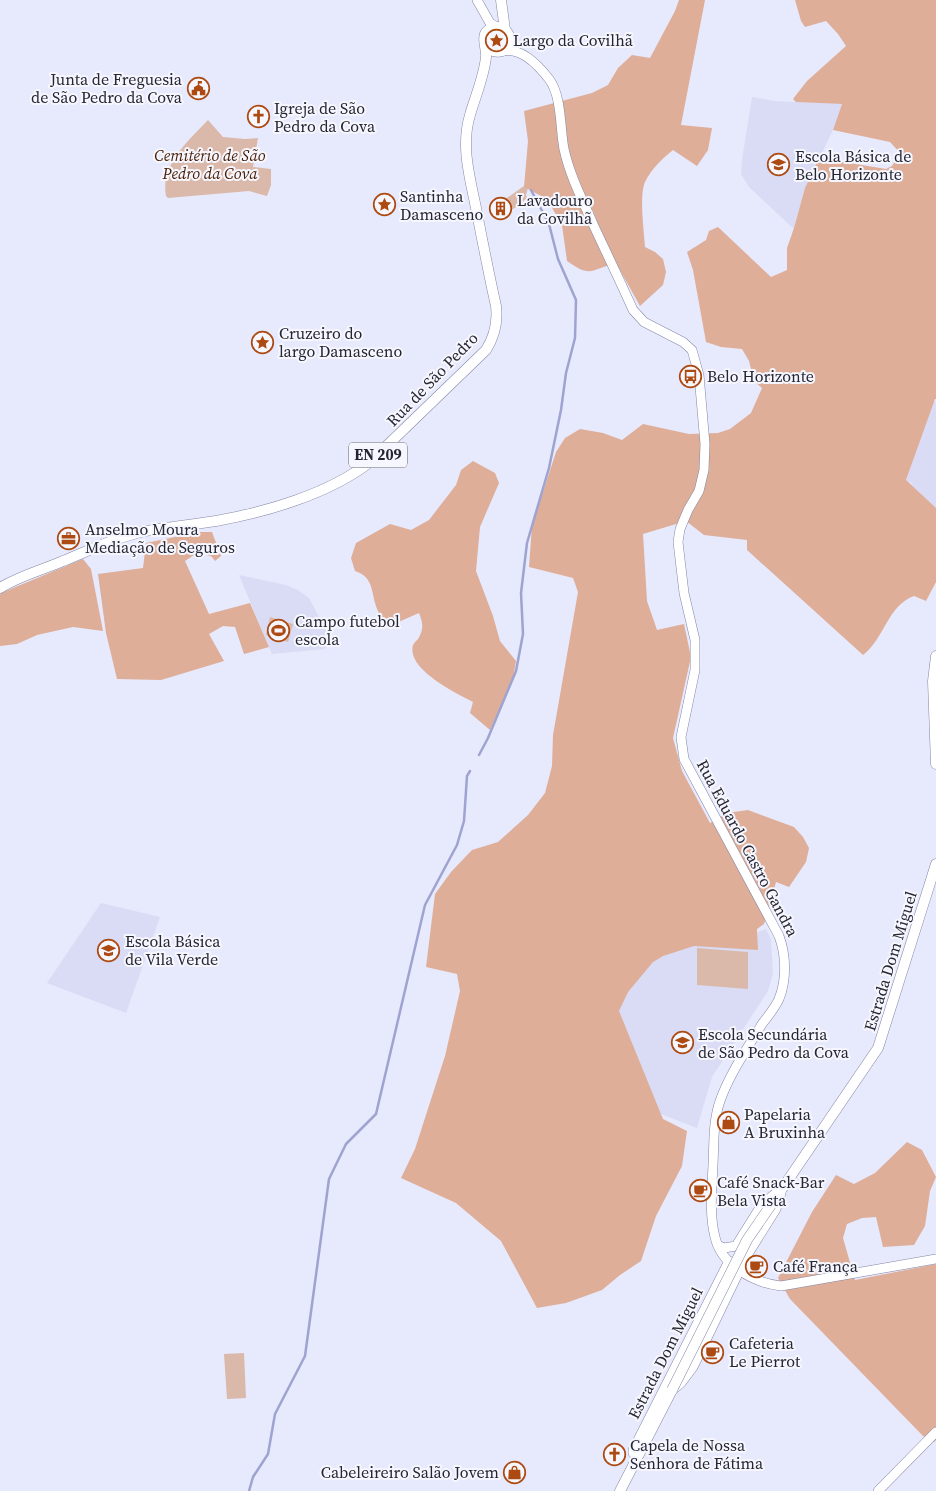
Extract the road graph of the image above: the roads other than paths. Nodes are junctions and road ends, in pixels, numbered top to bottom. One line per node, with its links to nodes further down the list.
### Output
1 (476, 0): 3 (street)
2 (501, 4): 4 (main road)
3 (485, 17): 4 (street, Rua Eduardo Castro Gandra); 5 (street)
4 (504, 32): 5 (main road); 7 (main road); 8 (street, Rua Eduardo Castro Gandra)
5 (486, 33): 6 (main road)
6 (485, 45): 7 (main road); 9 (main road, Rua de São Pedro)
7 (501, 52): 8 (street, Rua Eduardo Castro Gandra); 9 (main road, Rua de São Pedro)
8 (529, 59): 15 (street, Rua Eduardo Castro Gandra)
9 (484, 68): 10 (main road, Rua de São Pedro / EN 209)
10 (0, 588)
11 (936, 656): 12 (main road)
12 (936, 764)
13 (936, 864): 14 (main road, Estrada Dom Miguel)
14 (782, 1188): 16 (street, Estrada Dom Miguel); 19 (street, Estrada Dom Miguel); 20 (main road, Estrada Dom Miguel, bridge)
15 (719, 1246): 16 (street); 18 (street, Rua Eduardo Castro Gandra)
16 (736, 1246): 18 (street, Estrada Dom Miguel)
17 (936, 1259): 19 (street)
18 (730, 1262): 19 (street, Rua Eduardo Castro Gandra); 22 (street, Estrada Dom Miguel)
19 (740, 1272): 20 (street, Estrada Dom Miguel)
20 (672, 1390): 22 (main road, Estrada Dom Miguel)
21 (936, 1432): 24 (street)
22 (637, 1458): 23 (main road, Estrada Dom Miguel)
23 (620, 1491)
24 (878, 1491)

